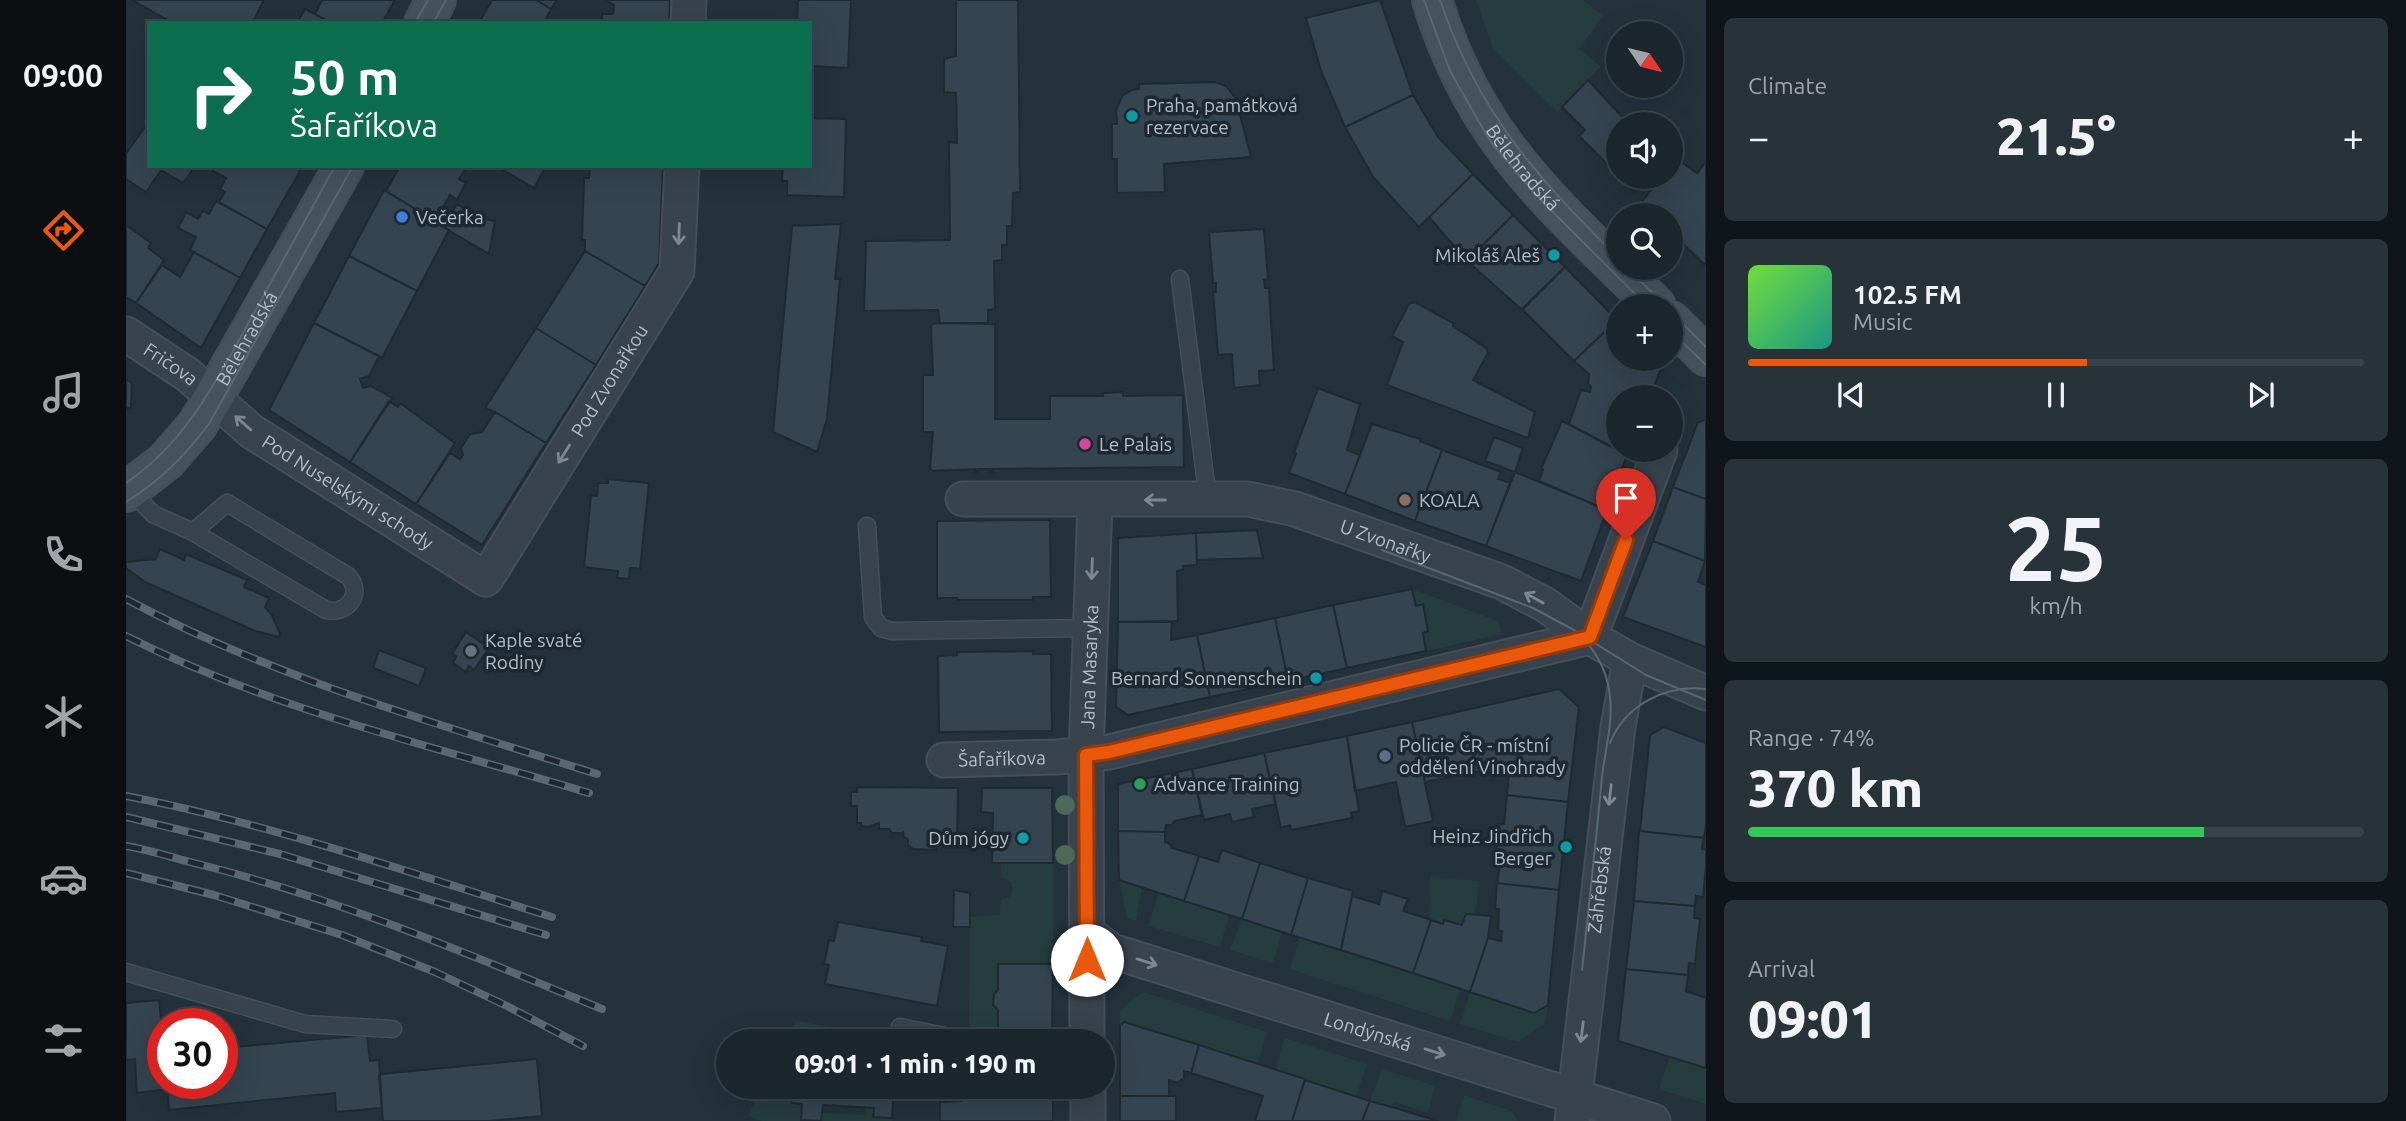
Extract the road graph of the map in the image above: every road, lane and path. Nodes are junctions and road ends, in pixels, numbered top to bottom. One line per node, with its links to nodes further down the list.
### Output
1 (436, 0): 4 (street)
2 (689, 0): 5 (street)
3 (1432, 0): 9 (street, Bělehradská)
4 (425, 21)
5 (688, 21)
6 (343, 168): 13 (street, Bělehradská)
7 (682, 168): 21 (street, Pod Zvonařkou, one-way to 21)
8 (1180, 279): 18 (lane)
9 (1644, 294)
10 (1683, 333): 12 (street)
11 (126, 334): 13 (street, Fričova)
12 (1706, 356)
13 (215, 398): 15 (street, Bělehradská); 21 (street, Pod Nuselskými schody, one-way to 13)
14 (1656, 462): 23 (street)
15 (128, 491): 20 (lane)
16 (963, 499): 17 (street, U Zvonařky)
17 (1095, 500): 18 (street, U Zvonařky, one-way to 17); 22 (street, Jana Masaryka, one-way to 22)
18 (1208, 500): 23 (street, U Zvonařky, one-way to 18)
19 (867, 526): 22 (lane)
20 (193, 532): 20 (lane)
21 (486, 579)
22 (1090, 628): 26 (street, Jana Masaryka)
23 (1590, 637): 24 (street); 26 (street, Šafaříkova)
24 (1630, 660): 25 (street); 35 (street, Záhřebská, one-way to 35)
25 (1706, 693)
26 (1086, 755): 27 (street, Šafaříkova); 28 (street, Jana Masaryka)
27 (944, 760)
28 (1087, 933): 33 (street, Jana Masaryka); 35 (street, Londýnská, one-way to 35)
29 (126, 972): 31 (lane)
30 (900, 1027): 32 (lane)
31 (393, 1029)
32 (910, 1029)
33 (1087, 1029)
34 (1088, 1099): 36 (street)
35 (1573, 1108): 37 (street, Londýnská)
36 (1088, 1121)
37 (1654, 1121)

